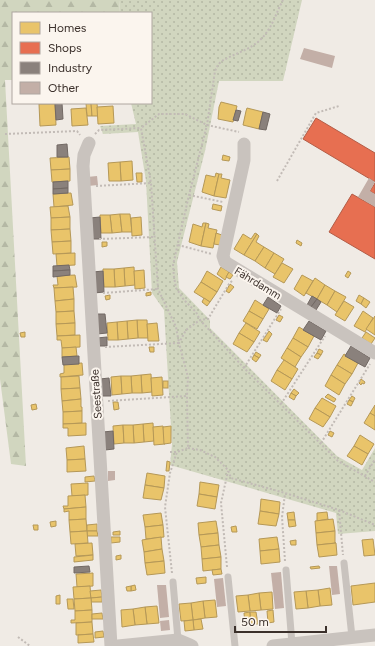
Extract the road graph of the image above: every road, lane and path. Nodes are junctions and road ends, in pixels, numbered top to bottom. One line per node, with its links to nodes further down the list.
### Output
1 (282, 0): 3 (path)
2 (339, 106): 8 (path)
3 (207, 125): 4 (path); 7 (path); 11 (path)
4 (141, 128): 6 (path); 9 (path)
5 (5, 134): 6 (path)
6 (89, 143): 10 (street, Seestraße)
7 (244, 144): 12 (street)
8 (277, 181)
9 (150, 183): 10 (path); 13 (path)
10 (84, 186): 14 (street, Seestraße)
11 (189, 195): 12 (path); 15 (path)
12 (234, 205): 16 (street)
13 (154, 237): 14 (path); 18 (path)
14 (87, 240): 19 (street, Seestraße)
15 (178, 245): 16 (path); 21 (path)
16 (223, 256): 17 (street, Fährdamm)
17 (239, 271): 20 (street, Fährdamm); 21 (path)
18 (158, 290): 19 (path); 23 (path)
19 (90, 294): 24 (street, Seestraße)
20 (287, 300): 22 (street, Fährdamm); 26 (path)
21 (200, 320): 23 (path); 26 (path)
22 (331, 327): 25 (street, Fährdamm); 29 (path)
23 (179, 343): 24 (path); 27 (path)
24 (93, 347): 28 (street, Seestraße)
25 (373, 358): 30 (path)
26 (244, 368): 29 (path)
27 (187, 396): 28 (path); 31 (path)
28 (97, 401): 51 (street, Seestraße)
29 (281, 404): 30 (path)
30 (321, 443): 36 (path)
31 (188, 448): 33 (path); 35 (path)
32 (170, 452): 33 (path)
33 (177, 452): 44 (path)
34 (375, 459): 36 (path)
35 (228, 470): 38 (path); 43 (path)
36 (365, 476): 37 (path)
37 (375, 482)
38 (285, 493): 39 (path); 42 (path)
39 (339, 510): 40 (path); 41 (path)
40 (375, 525)
41 (344, 563): 47 (lane)
42 (286, 570): 49 (lane)
43 (228, 577): 54 (lane)
44 (173, 582): 48 (lane)
45 (375, 635): 47 (street)
46 (18, 637): 50 (path)
47 (352, 638): 49 (street)
48 (178, 640): 52 (street); 53 (street)
49 (292, 644): 55 (street)
50 (30, 646)
51 (112, 646)
52 (118, 646)
53 (192, 646)
54 (235, 646)
55 (273, 646)

